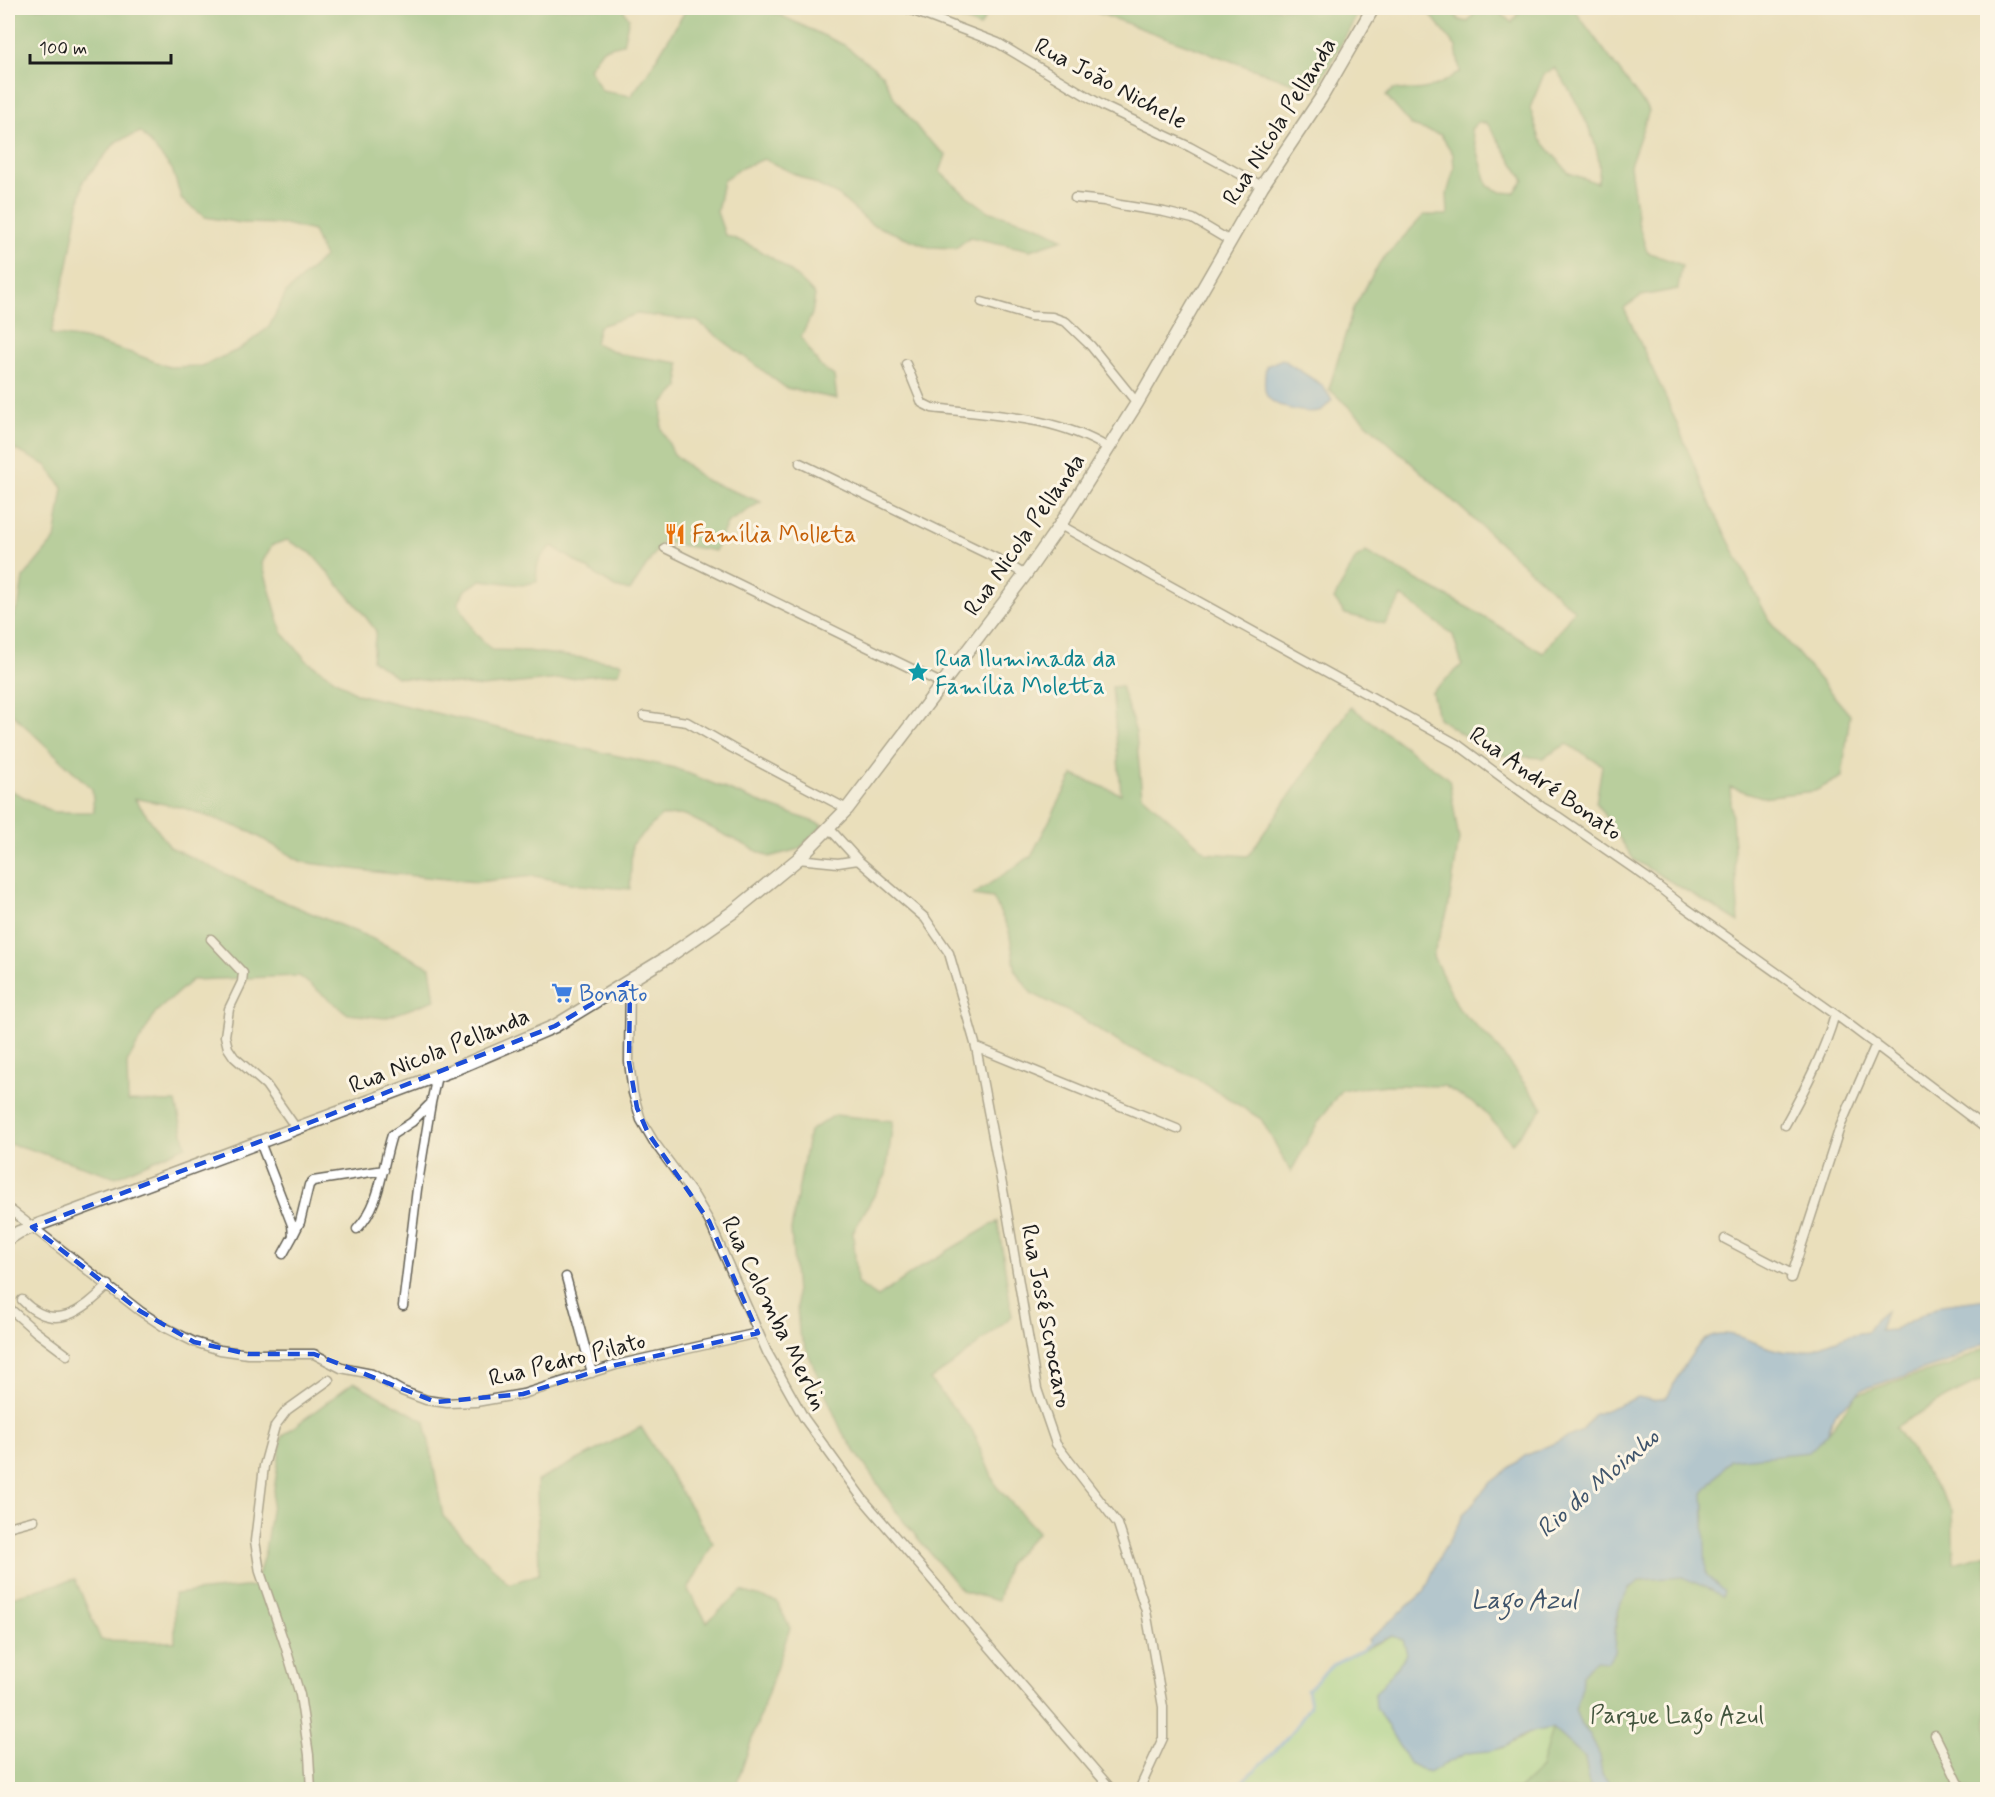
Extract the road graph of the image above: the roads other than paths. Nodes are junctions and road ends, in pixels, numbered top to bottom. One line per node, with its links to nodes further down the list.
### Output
1 (906, 8): 3 (street, Rua João Nichele)
2 (1373, 8): 3 (main road, Rua Nicola Pellanda)
3 (1262, 186): 5 (main road, Rua Nicola Pellanda)
4 (1075, 198): 5 (street)
5 (1230, 241): 8 (main road, Rua Nicola Pellanda)
6 (982, 302): 8 (street)
7 (906, 364): 9 (street)
8 (1137, 403): 9 (main road, Rua Nicola Pellanda)
9 (1108, 448): 11 (main road, Rua Nicola Pellanda)
10 (800, 463): 13 (street)
11 (1060, 525): 13 (main road, Rua Nicola Pellanda); 22 (street, Rua André Bonato)
12 (665, 548): 14 (street)
13 (1025, 575): 14 (main road, Rua Nicola Pellanda)
14 (943, 684): 16 (main road, Rua Nicola Pellanda)
15 (644, 716): 16 (street)
16 (847, 809): 17 (main road, Rua Nicola Pellanda)
17 (829, 828): 18 (main road, Rua Nicola Pellanda); 19 (street, Rua José Scroccaro)
18 (798, 859): 19 (street); 21 (main road, Rua Nicola Pellanda)
19 (858, 860): 24 (street, Rua José Scroccaro)
20 (212, 939): 28 (street)
21 (630, 981): 25 (main road, Rua Nicola Pellanda); 45 (street, Rua Colomba Merlin)
22 (1835, 1014): 23 (street, Rua André Bonato); 27 (street)
23 (1876, 1044): 30 (street, Rua André Bonato); 38 (street)
24 (976, 1047): 29 (street); 54 (street, Rua José Scroccaro)
25 (437, 1076): 26 (street); 28 (main road, Rua Nicola Pellanda)
26 (431, 1103): 32 (street); 43 (street)
27 (1785, 1125)
28 (296, 1128): 31 (main road, Rua Nicola Pellanda)
29 (1177, 1129)
30 (1988, 1130)
31 (260, 1142): 34 (main road, Rua Nicola Pellanda); 36 (street)
32 (384, 1170): 35 (street); 36 (street)
33 (8, 1208): 34 (street, Rua Pedro Pilato)
34 (32, 1227): 37 (main road, Rua Nicola Pellanda); 41 (street, Rua Pedro Pilato)
35 (357, 1229)
36 (293, 1236): 39 (street)
37 (8, 1239)
38 (1725, 1239)
39 (283, 1254)
40 (566, 1277): 47 (street)
41 (109, 1285): 42 (street); 47 (street, Rua Pedro Pilato)
42 (22, 1300)
43 (404, 1306)
44 (8, 1307): 46 (street)
45 (758, 1333): 47 (street, Rua Pedro Pilato); 53 (street, Rua Colomba Merlin)
46 (68, 1355)
47 (592, 1373)
48 (329, 1380): 52 (street)
49 (34, 1520): 50 (street)
50 (8, 1527)
51 (1935, 1735): 55 (street)
52 (311, 1790)
53 (1112, 1790)
54 (1139, 1790)
55 (1962, 1790)

